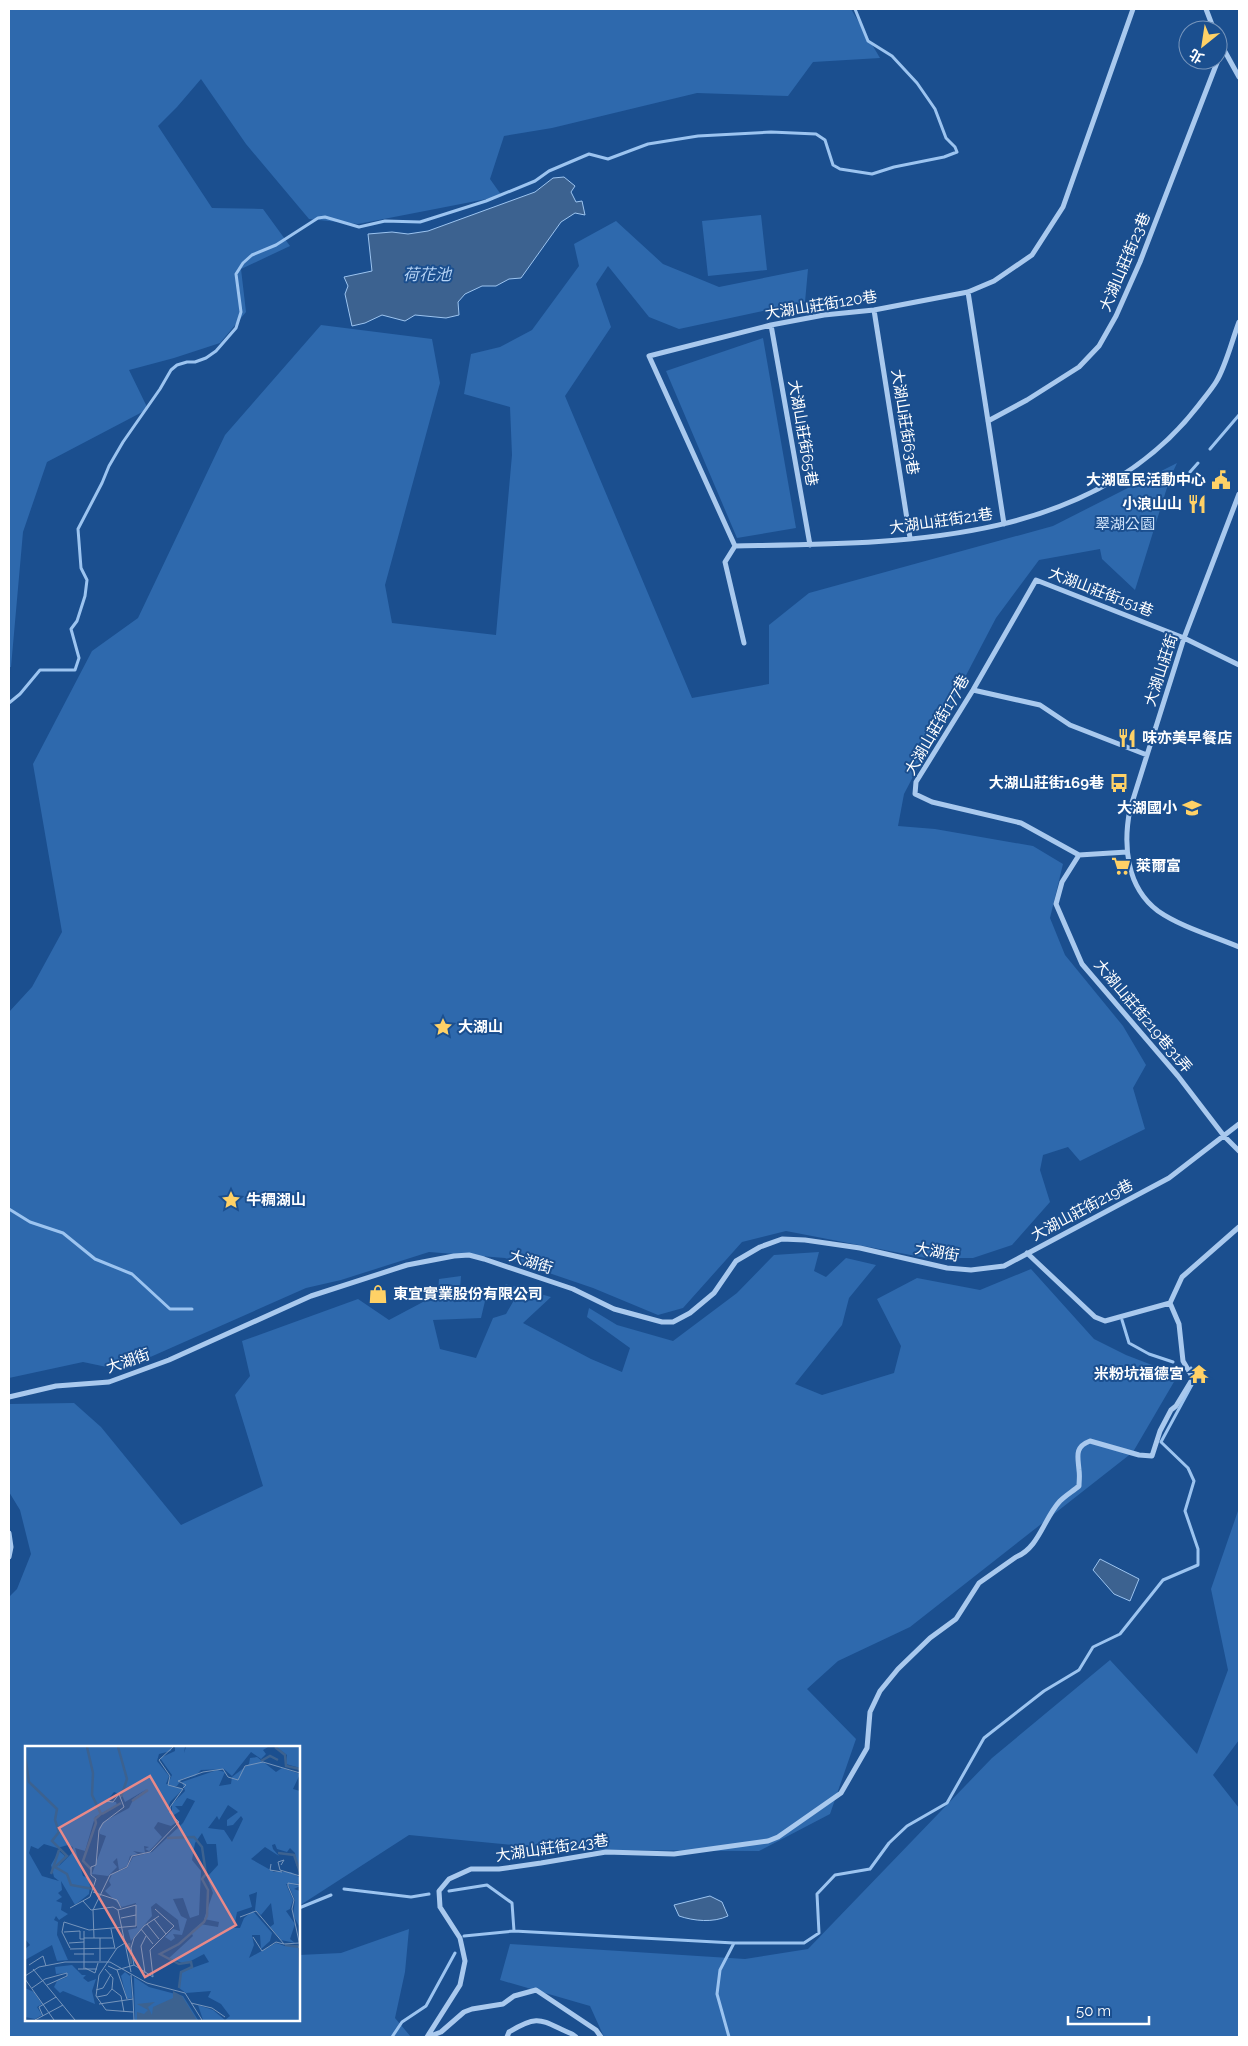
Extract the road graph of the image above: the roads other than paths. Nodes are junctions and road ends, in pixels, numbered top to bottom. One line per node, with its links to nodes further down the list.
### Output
1 (1133, 9): 5 (street, 大湖山莊街120巷)
2 (1228, 59): 4 (street)
3 (1214, 70): 9 (street, 大湖山莊街23巷)
4 (1239, 76)
5 (968, 292): 6 (street, 大湖山莊街120巷); 9 (street)
6 (874, 310): 8 (street, 大湖山莊街120巷); 12 (street, 大湖山莊街63巷)
7 (1239, 322): 11 (street, 大湖山莊街21巷)
8 (771, 325): 13 (street, 大湖山莊街65巷); 14 (street, 大湖山莊街120巷)
9 (988, 421): 11 (street)
10 (1239, 494): 16 (street, 大湖山莊街)
11 (1004, 524): 12 (street, 大湖山莊街21巷)
12 (910, 538): 13 (street, 大湖山莊街21巷)
13 (810, 545): 14 (street, 大湖山莊街21巷)
14 (735, 546): 17 (street)
15 (1036, 580): 16 (street, 大湖山莊街151巷); 19 (street, 大湖山莊街177巷)
16 (1184, 638): 18 (street, 大湖山莊街151巷); 20 (street, 大湖山莊街)
17 (744, 643)
18 (1239, 665)
19 (973, 690): 20 (street); 22 (street, 大湖山莊街177巷)
20 (1147, 755): 21 (street, 大湖山莊街)
21 (1127, 852): 22 (street); 23 (street, 大湖山莊街)
22 (1079, 855): 25 (street, 大湖山莊街219巷31弄)
23 (1239, 947)
24 (1239, 1124): 25 (street, 大湖山莊街219巷)
25 (1224, 1136): 26 (street, 大湖山莊街219巷31弄); 28 (street, 大湖山莊街219巷)
26 (1239, 1151)
27 (1239, 1227): 29 (street)
28 (1027, 1253): 29 (street, 大湖山莊街219巷); 30 (street, 大湖街)
29 (1170, 1303): 33 (street, 大湖山莊街243巷)
30 (9, 1397)
31 (9, 1533): 32 (street)
32 (9, 1557)
33 (427, 2037): 36 (street, 大湖山莊街243巷)
34 (508, 2037): 35 (street)
35 (576, 2037)
36 (601, 2037)

